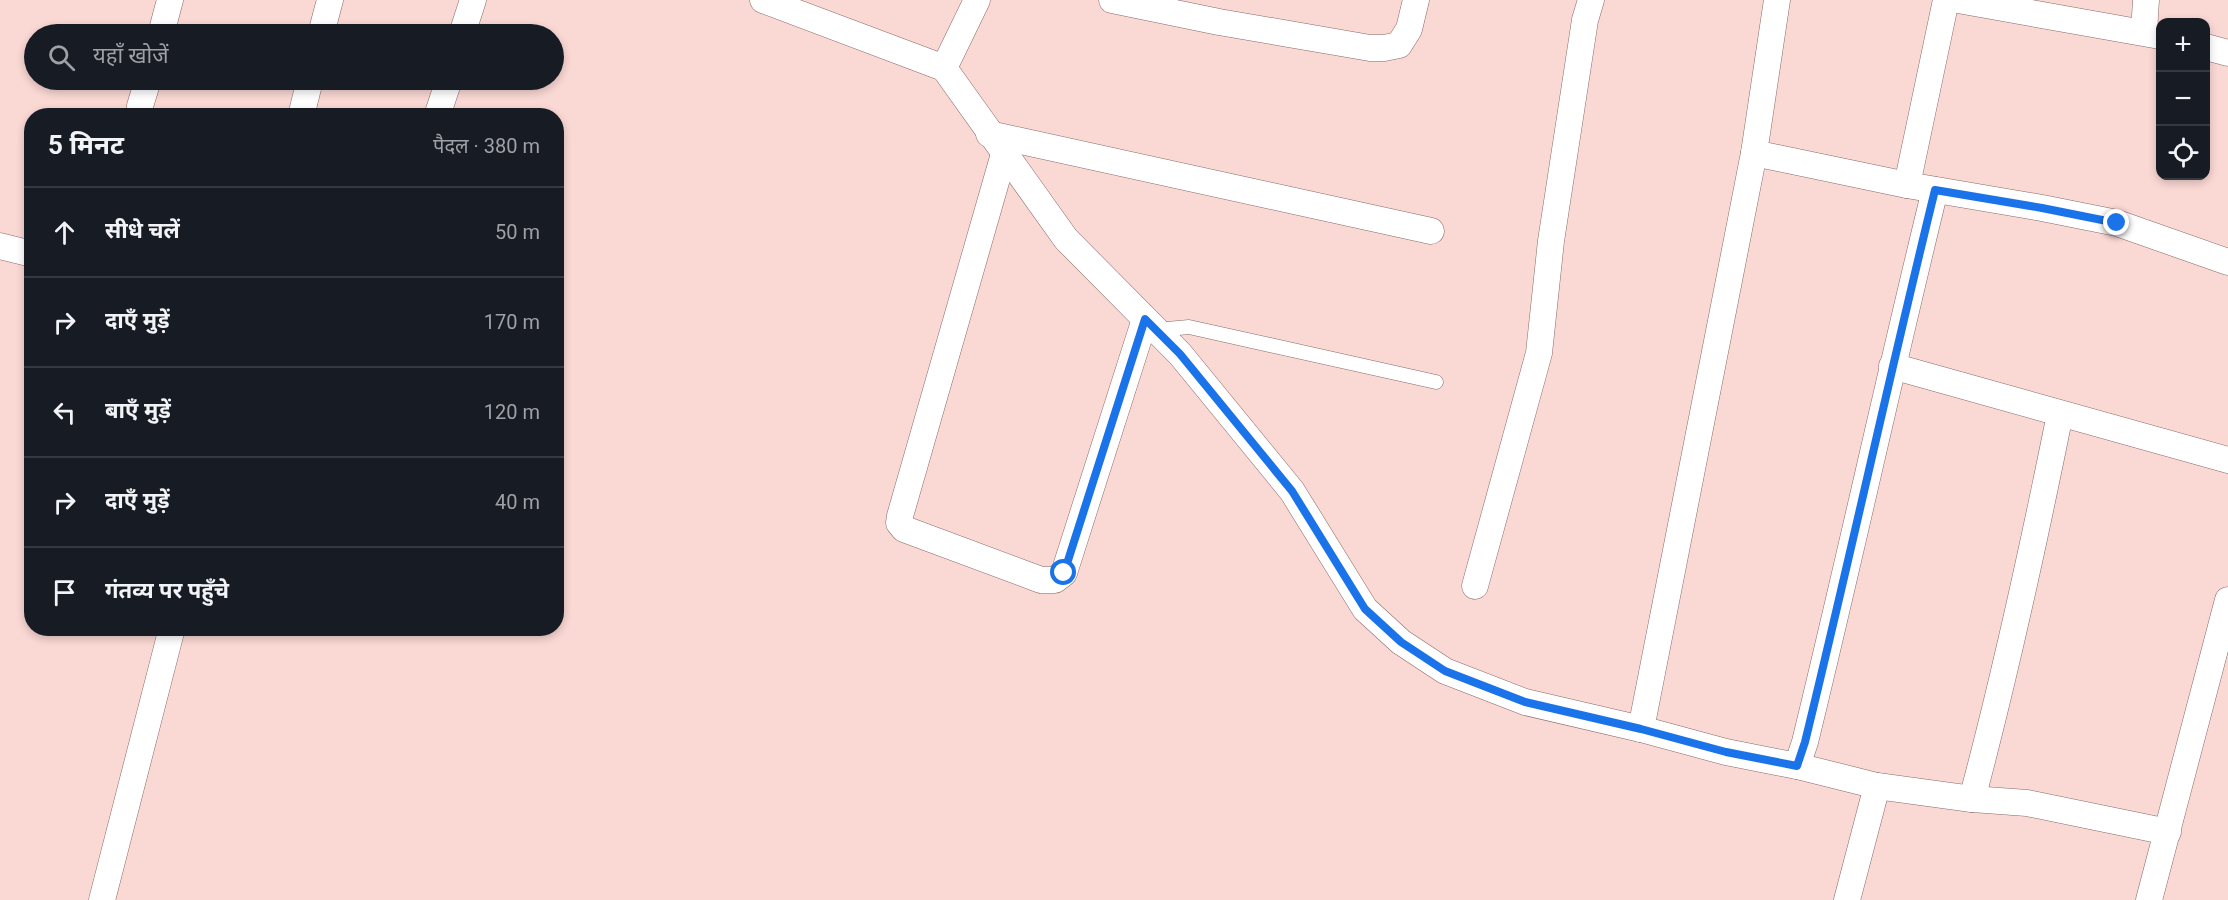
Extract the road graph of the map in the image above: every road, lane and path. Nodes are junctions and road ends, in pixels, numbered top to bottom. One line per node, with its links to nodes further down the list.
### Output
1 (170, 0): 14 (street)
2 (330, 0): 15 (street)
3 (473, 0): 16 (street)
4 (977, 0): 20 (street)
5 (1112, 0): 13 (street)
6 (1416, 0): 13 (street)
7 (1591, 0): 40 (street)
8 (1777, 0): 28 (street)
9 (1946, 0): 29 (street)
10 (1958, 0): 17 (street)
11 (2146, 0): 17 (street)
12 (776, 3): 20 (street)
13 (1221, 11)
14 (164, 24)
15 (324, 24)
16 (465, 24)
17 (2152, 34)
18 (2210, 48): 19 (street)
19 (2228, 52)
20 (944, 68): 27 (street)
21 (145, 90): 24 (street)
22 (308, 90): 25 (street)
23 (445, 90): 26 (street)
24 (140, 106)
25 (303, 108)
26 (439, 108)
27 (997, 144): 31 (street); 35 (street); 35 (street)
28 (1754, 153): 29 (street); 43 (street)
29 (1907, 185): 30 (street)
30 (1935, 190): 34 (street); 36 (street)
31 (1431, 231)
32 (0, 246): 33 (street)
33 (24, 252)
34 (2228, 262)
35 (1150, 324): 37 (lane); 43 (street)
36 (1892, 366): 38 (street); 44 (street)
37 (1436, 382)
38 (2060, 414): 39 (street); 46 (street)
39 (2228, 460)
40 (1475, 586)
41 (2228, 600): 47 (street)
42 (170, 636): 48 (street)
43 (1641, 729): 44 (street)
44 (1797, 766): 45 (street)
45 (1877, 786): 46 (street); 49 (street)
46 (1972, 799): 47 (street)
47 (2168, 832): 50 (street)
48 (102, 900)
49 (1847, 900)
50 (2149, 900)

